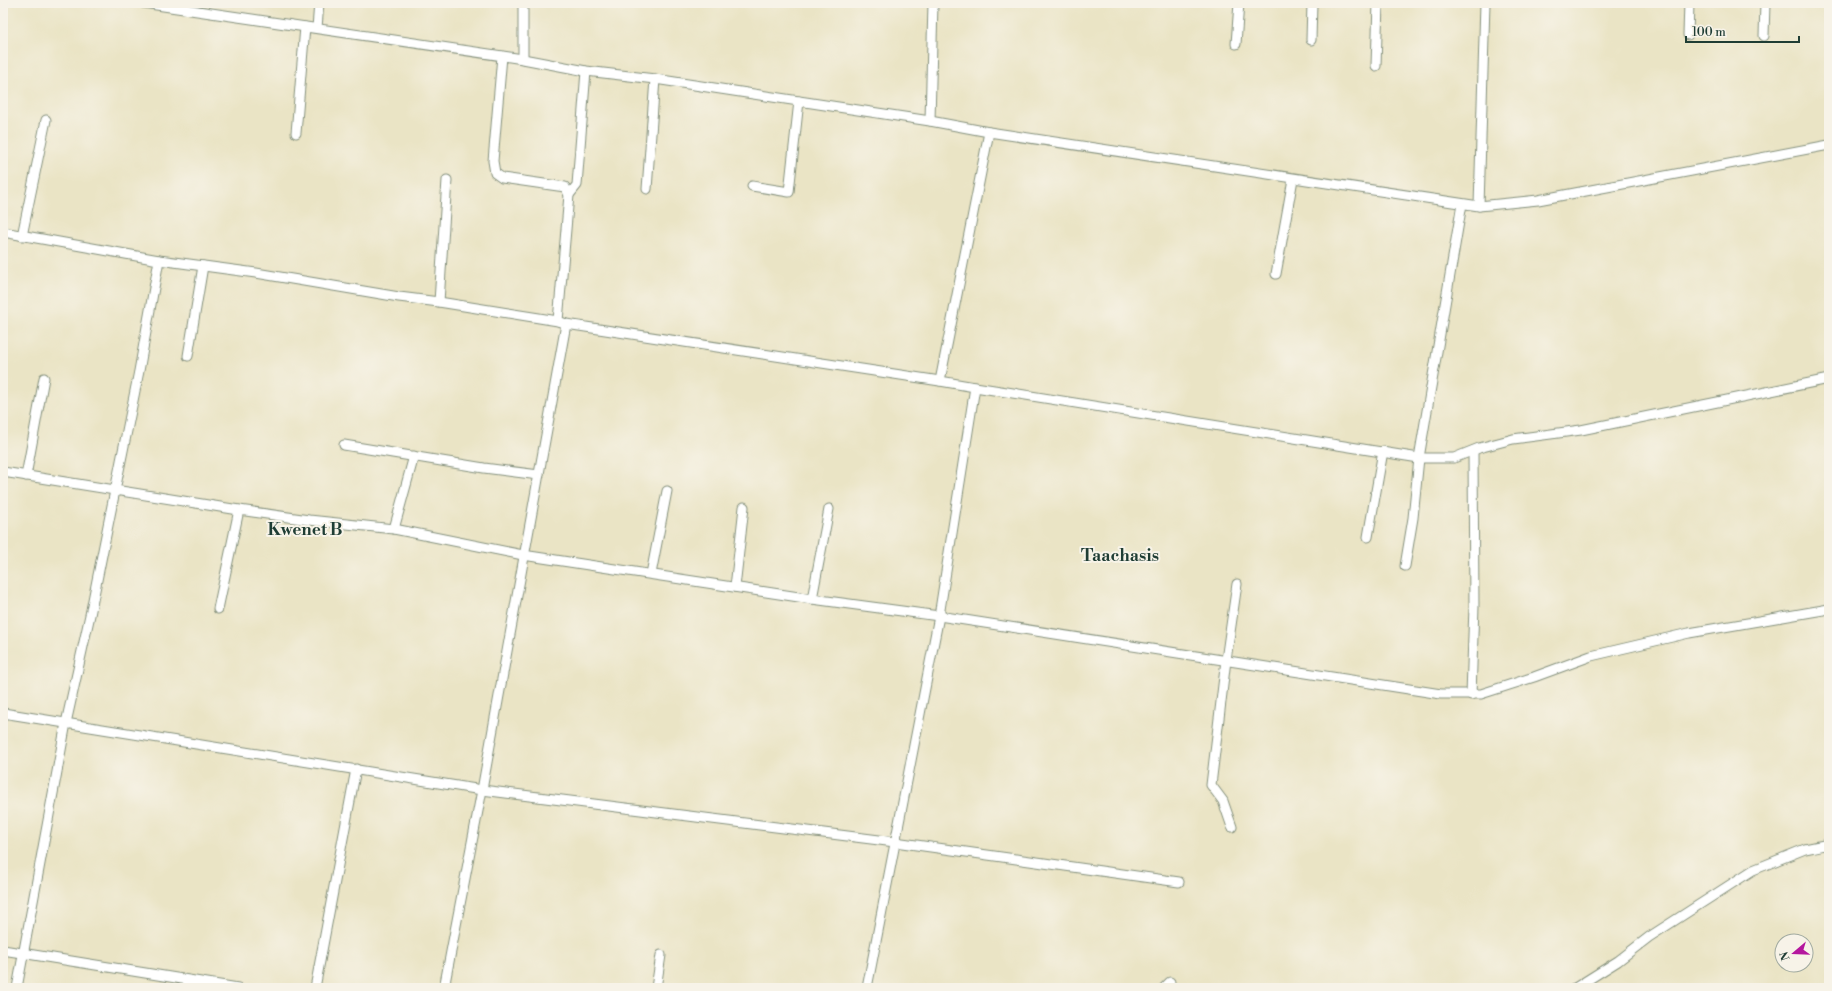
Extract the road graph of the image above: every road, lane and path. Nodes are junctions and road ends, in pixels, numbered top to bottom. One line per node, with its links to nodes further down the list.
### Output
1 (143, 3): 11 (street)
2 (319, 3): 12 (street)
3 (523, 3): 18 (street)
4 (933, 3): 24 (street)
5 (1239, 3): 16 (street)
6 (1312, 3): 15 (street)
7 (1378, 3): 19 (street)
8 (1485, 3): 34 (street)
9 (1690, 3): 13 (street)
10 (1765, 3): 14 (street)
11 (305, 27): 12 (street); 26 (street)
12 (316, 28): 17 (street)
13 (1688, 35)
14 (1764, 36)
15 (1310, 40)
16 (1236, 44)
17 (502, 56): 18 (street); 32 (street)
18 (523, 59): 20 (street)
19 (1376, 66)
20 (586, 71): 21 (street); 32 (street)
21 (655, 79): 22 (street); 31 (street)
22 (799, 101): 24 (street); 30 (street)
23 (46, 120): 36 (street)
24 (930, 121): 25 (street)
25 (989, 132): 28 (street); 45 (street)
26 (296, 133)
27 (1829, 145): 34 (street)
28 (1293, 178): 33 (street); 39 (street)
29 (447, 180): 40 (street)
30 (752, 186)
31 (647, 189)
32 (569, 195): 41 (street)
33 (1462, 204): 34 (street); 51 (street)
34 (1479, 206)
35 (3, 232): 36 (street)
36 (22, 236): 37 (street)
37 (159, 260): 38 (street); 55 (street)
38 (202, 266): 40 (street); 42 (street)
39 (1276, 274)
40 (439, 302): 41 (street)
41 (562, 322): 45 (street); 53 (street)
42 (188, 356)
43 (44, 378): 54 (street)
44 (1829, 379): 49 (street)
45 (940, 380): 46 (street)
46 (975, 388): 48 (street); 70 (street)
47 (344, 445): 50 (street)
48 (1383, 451): 51 (street); 61 (street)
49 (1472, 451): 51 (street); 72 (street)
50 (414, 456): 53 (street); 60 (street)
51 (1419, 458): 63 (street)
52 (3, 472): 54 (street)
53 (539, 475): 62 (street)
54 (26, 476): 55 (street)
55 (115, 489): 59 (street); 74 (street)
56 (668, 491): 64 (street)
57 (744, 507): 66 (street)
58 (829, 509): 67 (street)
59 (239, 510): 60 (street); 68 (street)
60 (394, 529): 62 (street)
61 (1368, 538)
62 (523, 555): 64 (street); 76 (street)
63 (1405, 566)
64 (651, 574): 66 (street)
65 (1237, 584): 71 (street)
66 (735, 587): 67 (street)
67 (812, 599): 70 (street)
68 (218, 609)
69 (1829, 609): 72 (street)
70 (939, 616): 71 (street); 78 (street)
71 (1226, 660): 72 (street); 77 (street)
72 (1471, 695)
73 (3, 712): 74 (street)
74 (66, 723): 75 (street); 82 (street)
75 (356, 769): 76 (street); 86 (street)
76 (482, 790): 78 (street); 87 (street)
77 (1232, 827)
78 (895, 842): 80 (street); 89 (street)
79 (1829, 844): 90 (street)
80 (1179, 882)
81 (3, 950): 82 (street)
82 (24, 953): 84 (street); 85 (street)
83 (661, 955): 88 (street)
84 (18, 988)
85 (238, 988)
86 (315, 988)
87 (444, 988)
88 (656, 988)
89 (867, 988)
90 (1575, 988)

